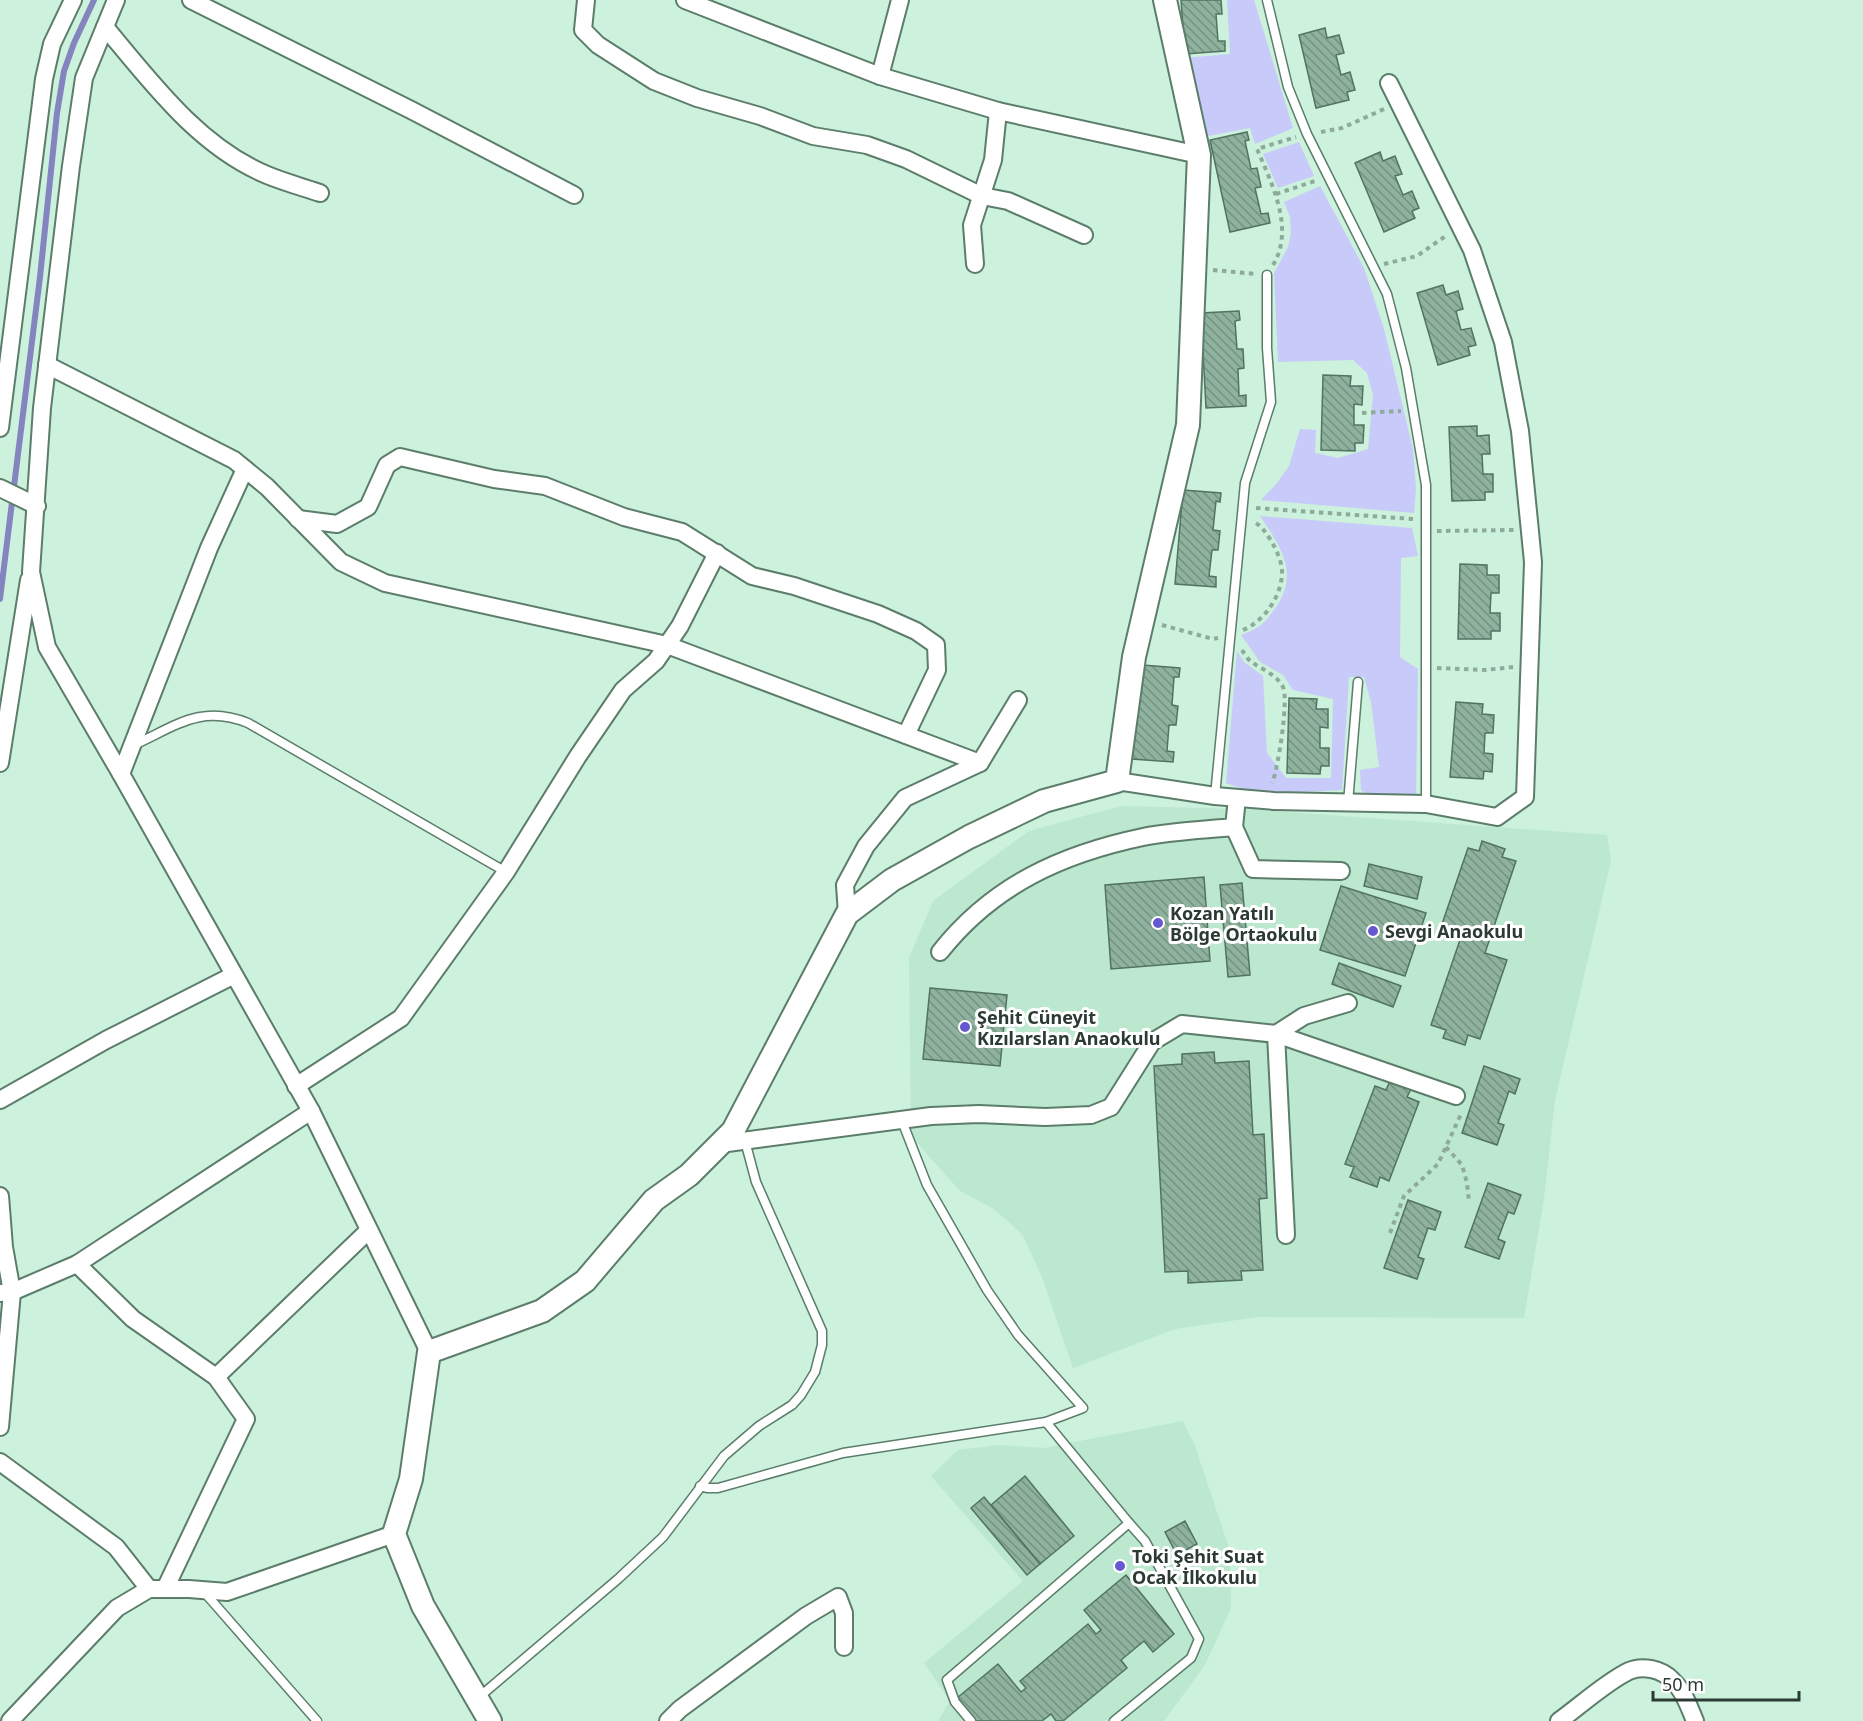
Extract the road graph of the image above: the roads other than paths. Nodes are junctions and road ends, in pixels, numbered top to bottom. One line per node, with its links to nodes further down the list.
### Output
1 (73, 0): 21 (street)
2 (116, 0): 9 (street)
3 (192, 0): 15 (street)
4 (586, 0): 16 (street)
5 (685, 0): 10 (street)
6 (900, 0): 10 (street)
7 (1165, 0): 13 (street)
8 (1267, 0): 40 (lane)
9 (105, 27): 14 (street); 20 (street)
10 (880, 75): 12 (street)
11 (1389, 83): 40 (street)
12 (998, 111): 13 (street); 16 (street)
13 (1199, 155): 36 (street)
14 (320, 193)
15 (574, 195)
16 (982, 196): 17 (street); 18 (street)
17 (1084, 235)
18 (975, 264)
19 (1267, 275): 37 (lane)
20 (47, 365): 22 (street); 24 (street)
21 (0, 428)
22 (245, 469): 25 (street); 32 (street)
23 (0, 488): 24 (street)
24 (37, 506): 27 (street)
25 (298, 519): 26 (street); 28 (street)
26 (717, 553): 28 (street); 31 (street)
27 (31, 572): 33 (street); 35 (street)
28 (667, 645): 31 (street); 43 (street)
29 (1358, 682): 39 (lane)
30 (1018, 700): 34 (street)
31 (906, 735): 34 (street)
32 (133, 745): 35 (street); 43 (lane)
33 (0, 763)
34 (980, 763): 44 (street)
35 (121, 774): 46 (street)
36 (1117, 781): 37 (street); 44 (street)
37 (1215, 796): 38 (street)
38 (1237, 798): 39 (street); 41 (street)
39 (1348, 803): 40 (street)
40 (1426, 804)
41 (1234, 827): 42 (street); 45 (street)
42 (1341, 871)
43 (506, 872): 49 (street)
44 (847, 914): 55 (street)
45 (940, 952)
46 (234, 975): 49 (street); 51 (street)
47 (1348, 1003): 48 (street)
48 (1276, 1034): 50 (street); 53 (street); 58 (street)
49 (296, 1086): 52 (street)
50 (1456, 1096)
51 (0, 1100)
52 (311, 1111): 57 (street); 59 (street)
53 (902, 1121): 54 (street); 63 (lane)
54 (745, 1141): 55 (street); 66 (lane)
55 (720, 1144): 61 (street)
56 (0, 1196): 60 (street)
57 (369, 1230): 61 (street); 62 (street)
58 (1286, 1235)
59 (77, 1264): 60 (street); 62 (street)
60 (6, 1293): 64 (street)
61 (429, 1352): 68 (street)
62 (216, 1377): 69 (street)
63 (1046, 1422): 66 (lane); 67 (lane)
64 (0, 1427)
65 (0, 1462): 69 (street)
66 (700, 1486): 72 (lane)
67 (1129, 1523): 77 (lane); 78 (lane)
68 (394, 1534): 70 (street); 72 (street)
69 (157, 1589): 70 (street); 73 (street)
70 (202, 1590): 74 (lane)
71 (844, 1647): 76 (street)
72 (476, 1700): 75 (street)
73 (10, 1721)
74 (317, 1721)
75 (490, 1721)
76 (668, 1721)
77 (971, 1721)
78 (1114, 1721)
79 (1559, 1721): 80 (street)
80 (1695, 1721)

